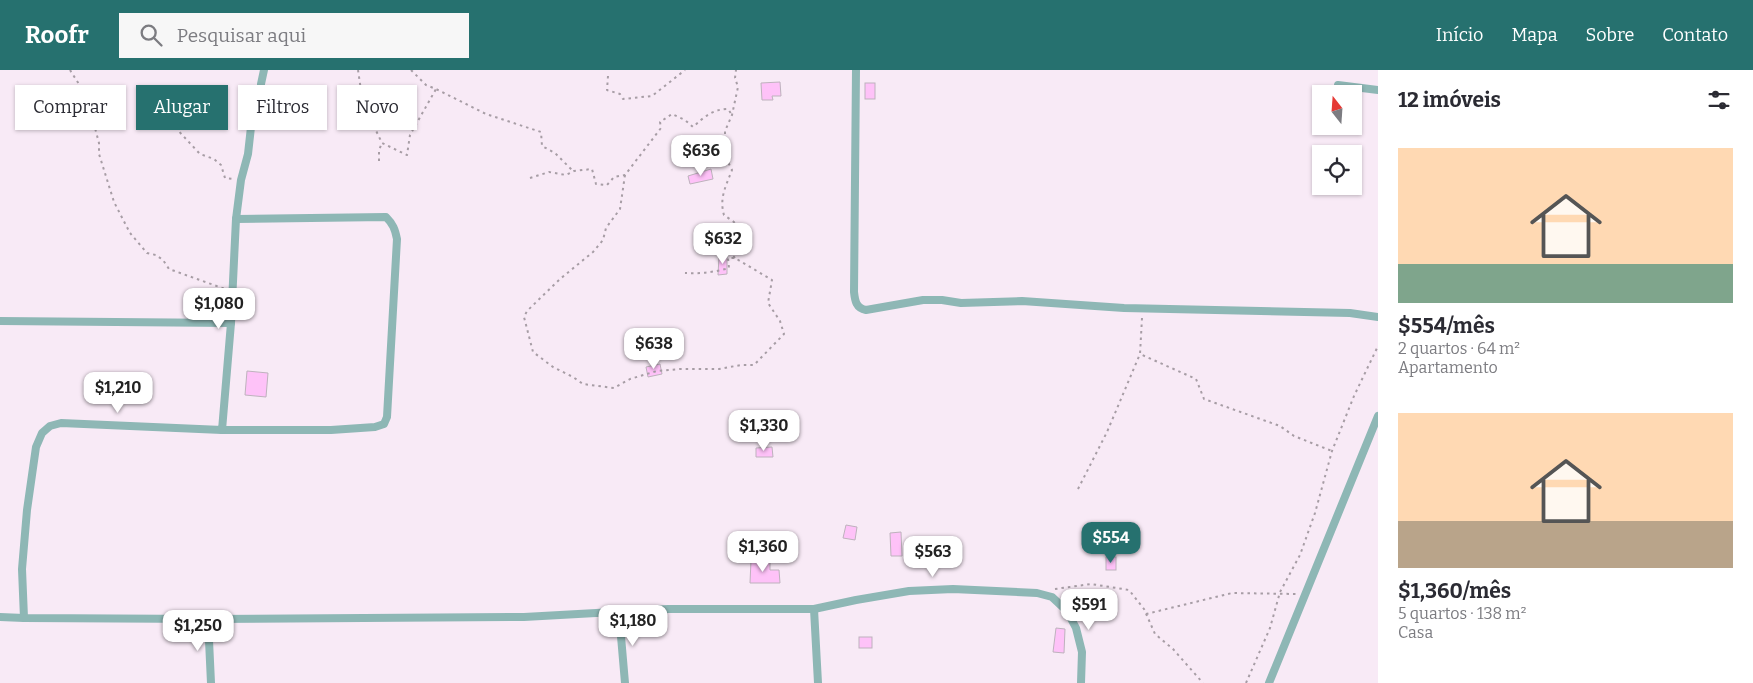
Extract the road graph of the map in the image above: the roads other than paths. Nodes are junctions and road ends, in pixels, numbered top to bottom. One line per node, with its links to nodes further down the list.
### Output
1 (264, 70): 5 (street)
2 (856, 70): 6 (street)
3 (1362, 88): 4 (street)
4 (1378, 90)
5 (236, 219): 8 (street); 10 (street)
6 (1378, 317)
7 (0, 321): 8 (street)
8 (231, 323): 10 (street)
9 (1378, 416): 20 (street)
10 (222, 430): 14 (street)
11 (814, 609): 12 (street); 18 (street); 19 (street)
12 (618, 613): 15 (street); 17 (street)
13 (0, 617): 14 (street)
14 (24, 618): 15 (street)
15 (208, 619): 16 (street)
16 (211, 683)
17 (625, 683)
18 (818, 683)
19 (1081, 683)
20 (1269, 683)

